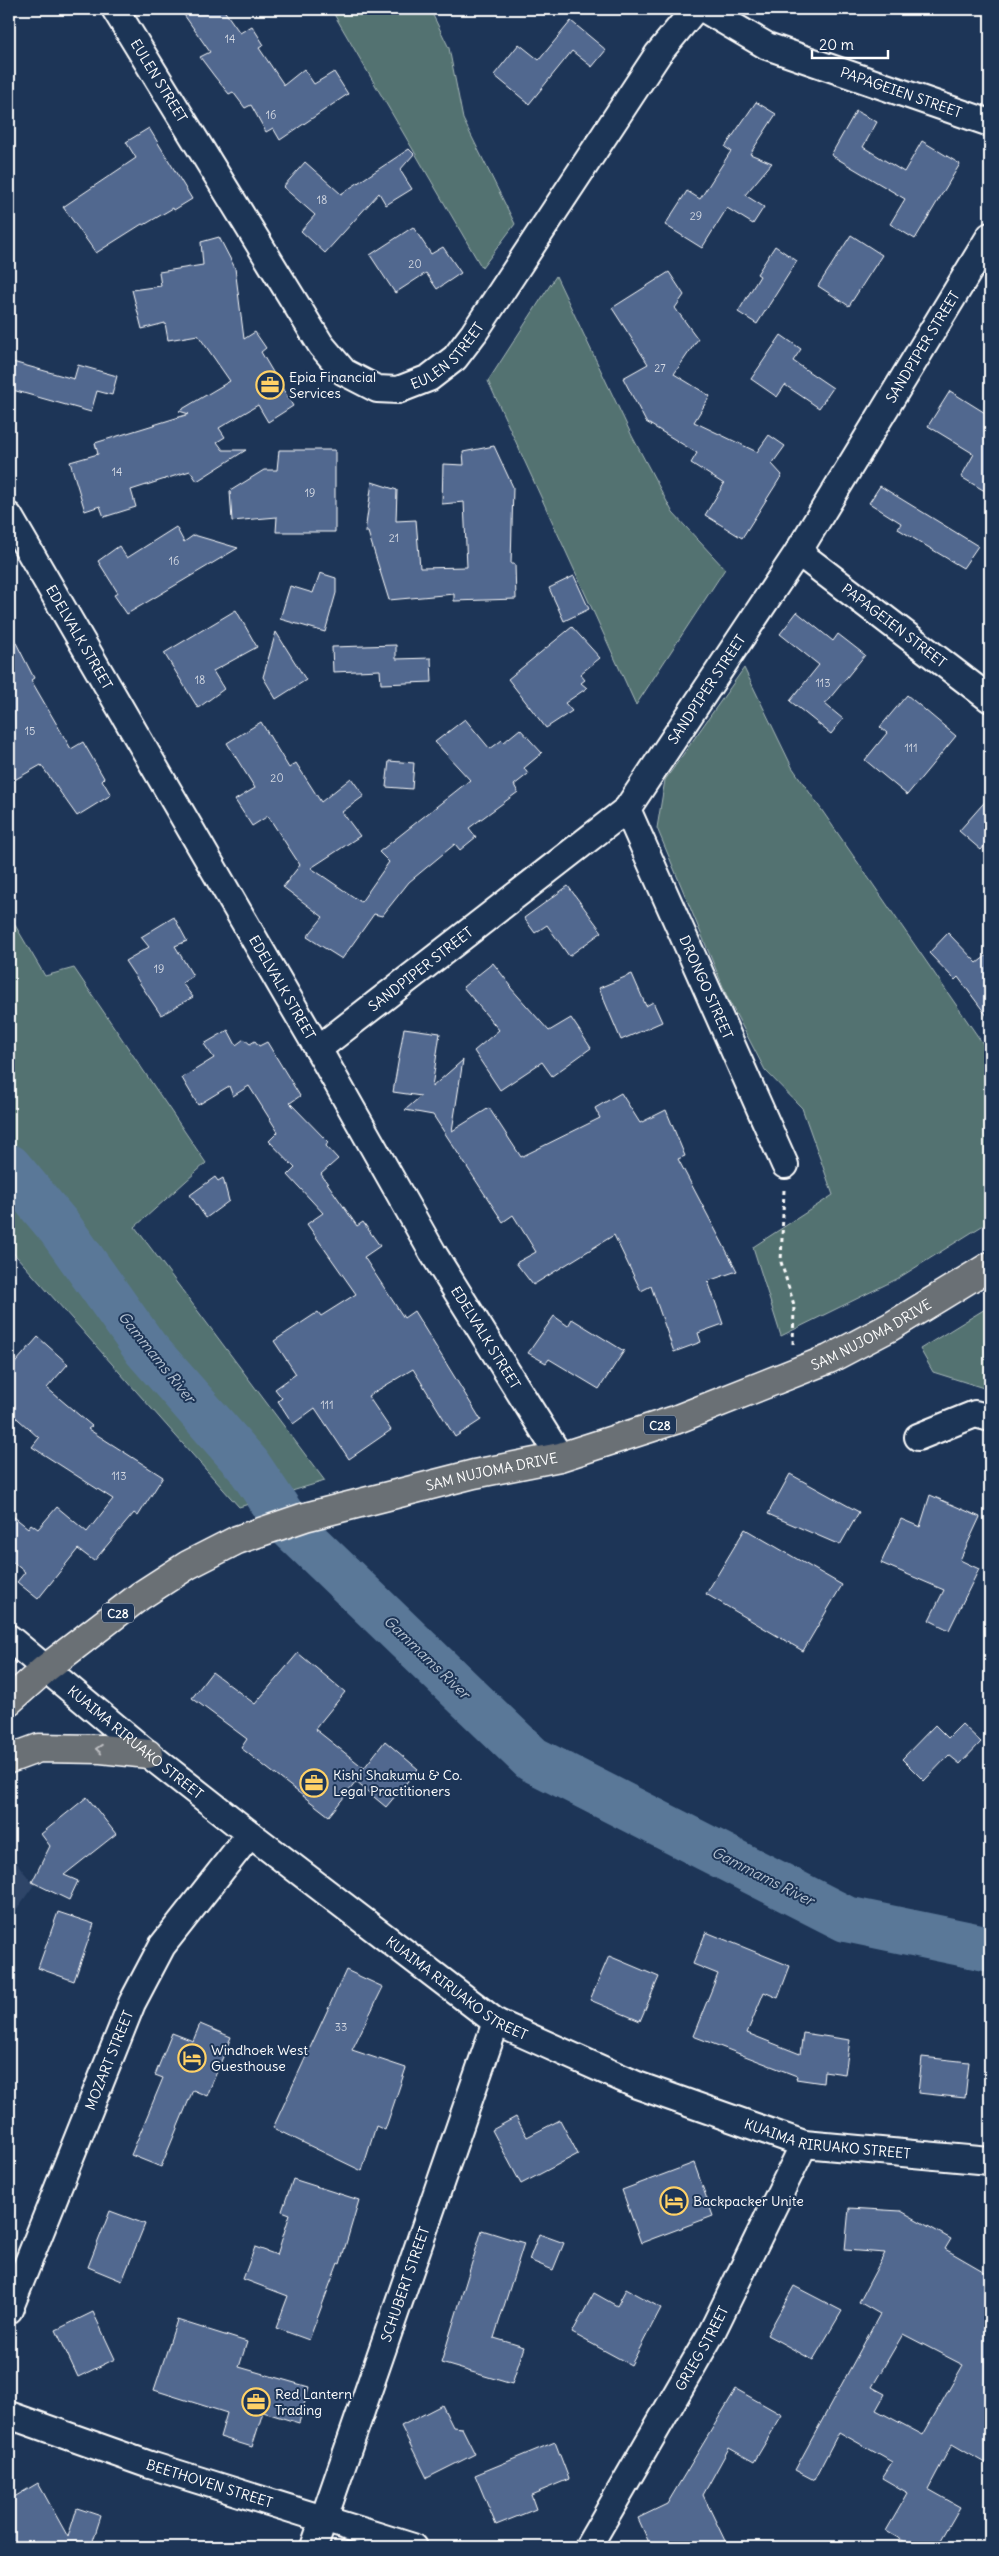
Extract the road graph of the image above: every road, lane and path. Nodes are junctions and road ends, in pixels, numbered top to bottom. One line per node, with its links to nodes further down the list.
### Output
1 (115, 9): 2 (street, EULEN STREET)
2 (694, 9)
3 (704, 9): 4 (street, PAPAGEIEN STREET)
4 (990, 122)
5 (990, 236): 7 (street, SANDPIPER STREET)
6 (9, 516): 10 (street, EDELVALK STREET)
7 (798, 552): 8 (street, PAPAGEIEN STREET); 9 (street, SANDPIPER STREET)
8 (990, 699)
9 (627, 809): 10 (street, SANDPIPER STREET); 11 (street, DRONGO STREET)
10 (318, 1049): 16 (street, EDELVALK STREET)
11 (785, 1165): 13 (path)
12 (990, 1266): 13 (highway, SAM NUJOMA DRIVE / C28)
13 (785, 1376): 16 (highway, SAM NUJOMA DRIVE / C28)
14 (990, 1418): 15 (street)
15 (918, 1437)
16 (560, 1457): 18 (highway, SAM NUJOMA DRIVE / C28)
17 (9, 1638): 18 (street, KUAIMA RIRUAKO STREET)
18 (45, 1669): 19 (highway, SAM NUJOMA DRIVE / C28); 20 (street, KUAIMA RIRUAKO STREET)
19 (9, 1701)
20 (148, 1754): 21 (highway, one-way to 21); 22 (street, KUAIMA RIRUAKO STREET)
21 (9, 1759)
22 (250, 1834): 23 (street, KUAIMA RIRUAKO STREET); 26 (street, MOZART STREET)
23 (496, 2022): 24 (street, KUAIMA RIRUAKO STREET); 28 (street, SCHUBERT STREET)
24 (804, 2144): 25 (street, KUAIMA RIRUAKO STREET); 31 (street, GRIEG STREET)
25 (990, 2161)
26 (9, 2310)
27 (9, 2415): 28 (street, BEETHOVEN STREET)
28 (324, 2519): 29 (street, SCHUBERT STREET); 30 (street, BEETHOVEN STREET)
29 (314, 2547)
30 (413, 2547)
31 (588, 2547)

